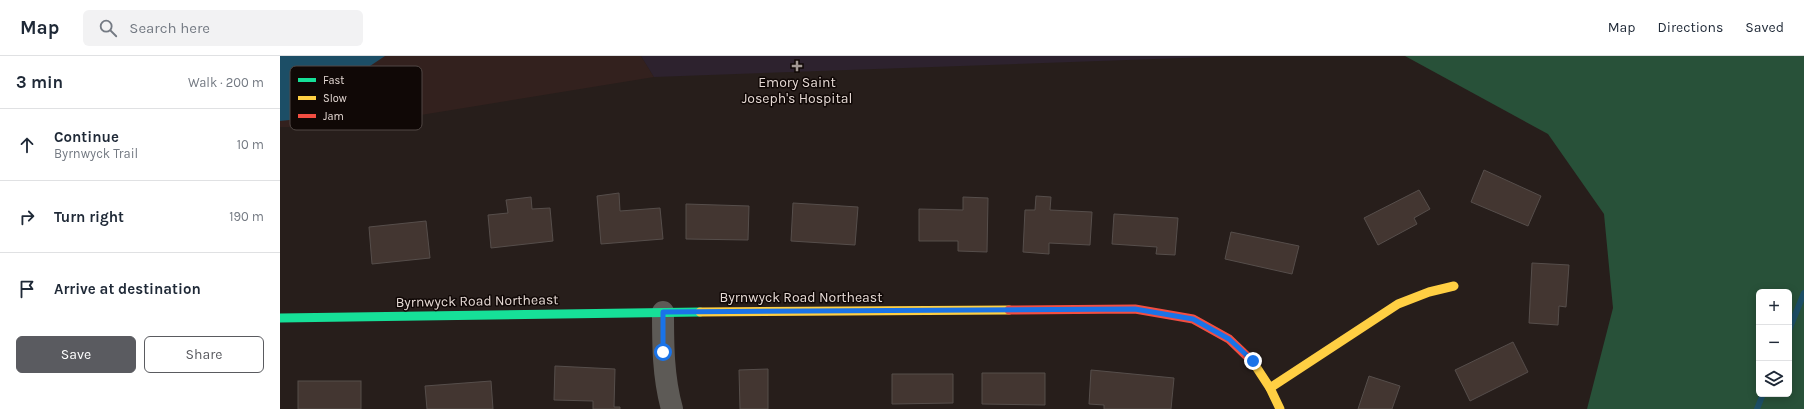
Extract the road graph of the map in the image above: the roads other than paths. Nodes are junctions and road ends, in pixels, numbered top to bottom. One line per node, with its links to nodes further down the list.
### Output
1 (1454, 286): 4 (street)
2 (663, 312): 3 (street, Byrnwyck Road Northeast); 4 (street, Byrnwyck Road Northeast); 5 (street)
3 (280, 318)
4 (1270, 388): 6 (street, Byrnwyck Road Northeast)
5 (672, 409)
6 (1280, 409)

